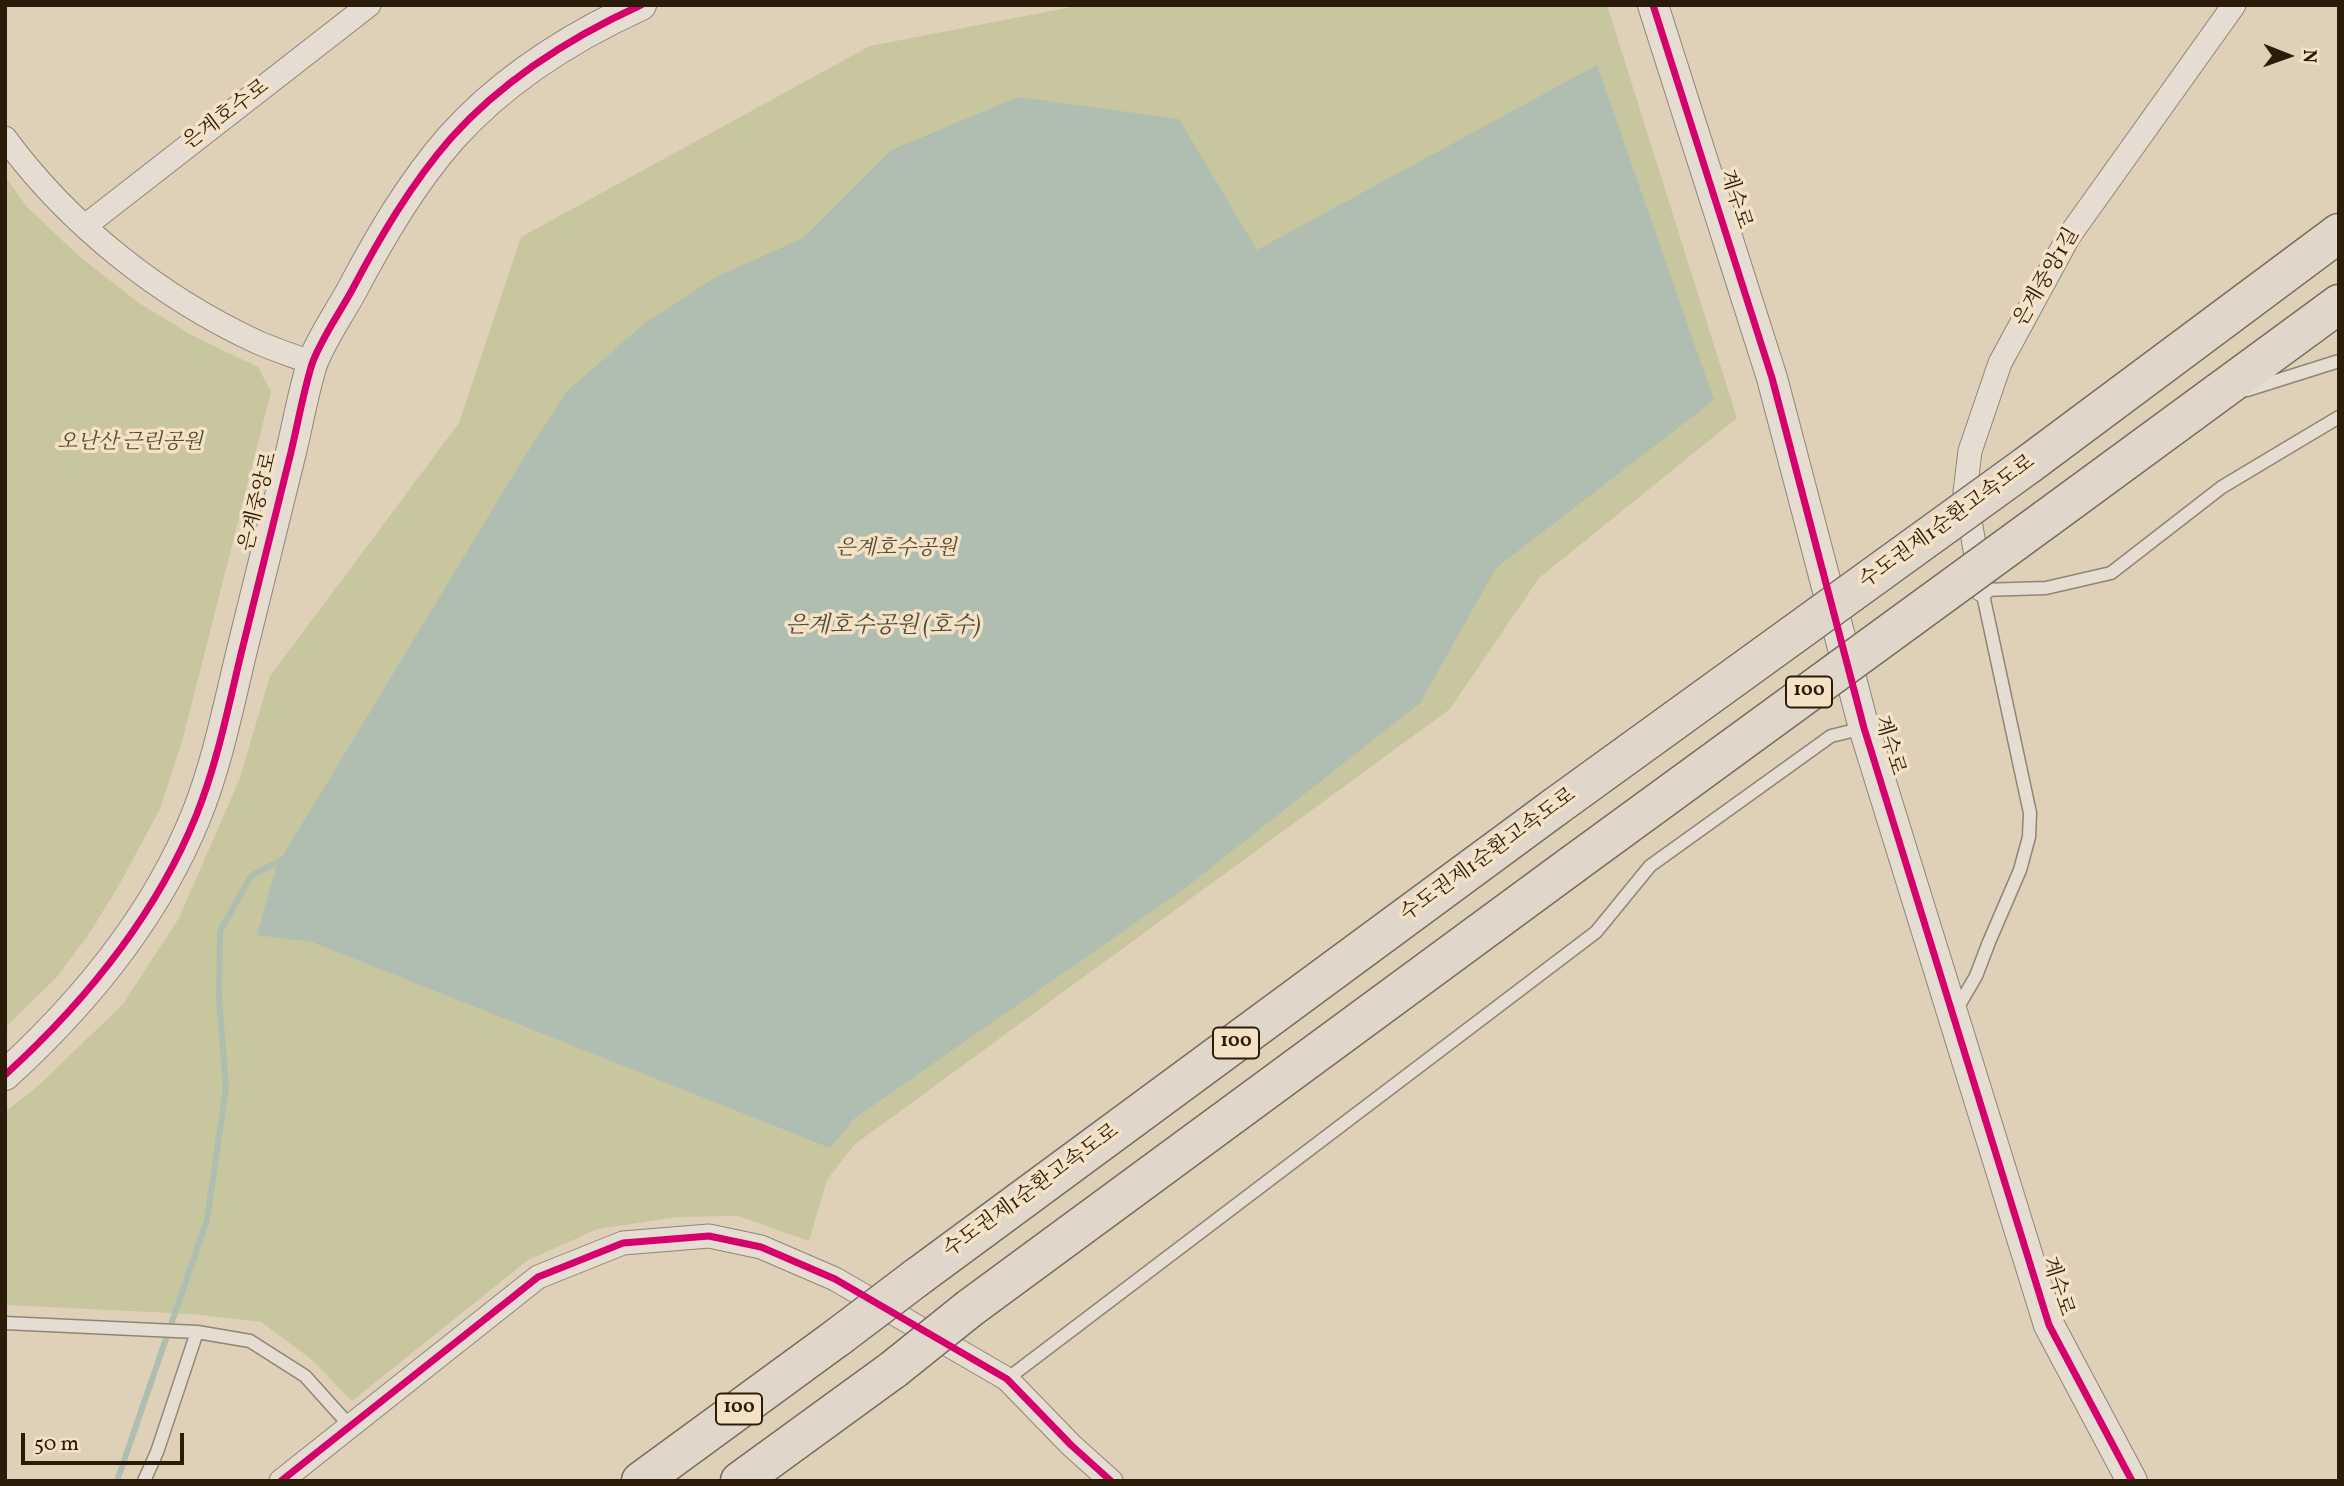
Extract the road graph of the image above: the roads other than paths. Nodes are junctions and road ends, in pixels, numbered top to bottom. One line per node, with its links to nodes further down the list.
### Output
1 (369, 5): 6 (street, 은계호수로)
2 (641, 5): 10 (street, 은계중앙로)
3 (1653, 5): 14 (street, 계수로)
4 (2234, 5): 13 (street, 은계중앙1길)
5 (5, 138): 6 (street)
6 (85, 226): 10 (street)
7 (2339, 233): 23 (highway, 수도권제1순환고속도로 / 100, bridge)
8 (2339, 304): 11 (highway, 100)
9 (2339, 361): 11 (lane)
10 (313, 363): 16 (street, 은계중앙로)
11 (2203, 404): 24 (highway, 100, bridge)
12 (2339, 417): 13 (lane)
13 (1982, 590): 15 (lane)
14 (1864, 728): 15 (street, 계수로); 19 (lane)
15 (1952, 1016): 26 (street, 계수로)
16 (5, 1075)
17 (5, 1323): 18 (lane)
18 (193, 1332): 20 (lane); 21 (lane)
19 (1007, 1380): 20 (street); 25 (street)
20 (350, 1426): 22 (street)
21 (144, 1481)
22 (281, 1481)
23 (641, 1481)
24 (740, 1481)
25 (1111, 1481)
26 (2132, 1481)

